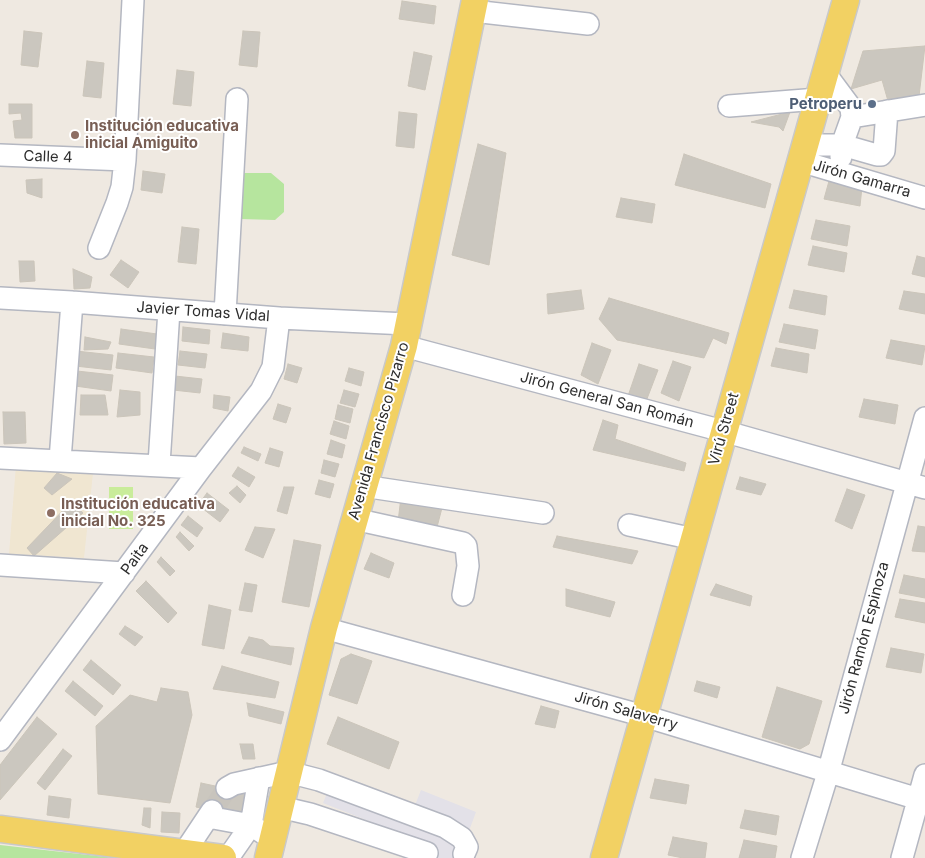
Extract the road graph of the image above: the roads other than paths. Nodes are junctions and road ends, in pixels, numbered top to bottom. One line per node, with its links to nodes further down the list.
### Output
1 (133, 0): 15 (street)
2 (846, 0): 5 (main road, Virú Street)
3 (474, 6): 4 (street); 24 (main road, Avenida Francisco Pizarro)
4 (588, 24)
5 (825, 73): 7 (main road, Virú Street); 11 (street)
6 (237, 99): 22 (street)
7 (818, 99): 9 (street); 13 (main road, Virú Street)
8 (925, 105): 10 (street)
9 (729, 106)
10 (887, 111): 11 (street); 12 (street)
11 (852, 117): 12 (street)
12 (842, 145): 13 (street); 16 (street)
13 (802, 153): 16 (street, Jirón Gamarra); 26 (main road, Virú Street)
14 (0, 155): 15 (street, Calle 4)
15 (125, 160): 18 (street)
16 (839, 172): 17 (street, Jirón Gamarra)
17 (925, 198)
18 (99, 248)
19 (0, 298): 20 (street, Javier Tomas Vidal)
20 (72, 302): 21 (street, Javier Tomas Vidal); 28 (street)
21 (169, 310): 22 (street, Javier Tomas Vidal); 29 (street)
22 (225, 314): 23 (street, Javier Tomas Vidal)
23 (279, 318): 24 (street, Javier Tomas Vidal); 30 (street, Paita)
24 (406, 335): 26 (street, Jirón General San Román); 32 (main road, Avenida Francisco Pizarro)
25 (925, 418): 31 (street, Jirón Ramón Espinoza)
26 (723, 431): 31 (street, Jirón General San Román); 36 (main road, Virú Street)
27 (0, 458): 28 (street)
28 (60, 460): 29 (street)
29 (159, 464): 30 (street)
30 (201, 468): 38 (street, Paita)
31 (916, 485): 44 (street, Jirón Ramón Espinoza)
32 (363, 486): 33 (street); 34 (main road, Avenida Francisco Pizarro)
33 (543, 513)
34 (354, 519): 39 (street); 40 (main road, Avenida Francisco Pizarro)
35 (629, 525): 36 (street)
36 (694, 539): 41 (main road, Virú Street)
37 (0, 565): 38 (street)
38 (124, 573): 42 (street, Paita)
39 (463, 595)
40 (324, 628): 41 (street, Jirón Salaverry); 43 (main road, Avenida Francisco Pizarro)
41 (644, 716): 44 (street, Jirón Salaverry); 58 (main road, Virú Street)
42 (0, 740)
43 (288, 772): 46 (street); 49 (main road, Avenida Francisco Pizarro); 55 (street)
44 (828, 772): 48 (street, Jirón Salaverry); 59 (street, Jirón Ramón Espinoza)
45 (925, 775): 48 (street)
46 (259, 778): 47 (street); 50 (street)
47 (226, 788)
48 (921, 800): 60 (street)
49 (280, 807): 52 (main road, Avenida Francisco Pizarro); 54 (street)
50 (251, 825): 52 (street); 53 (street); 57 (street)
51 (0, 829): 53 (main road)
52 (271, 848)
53 (184, 853): 56 (main road)
54 (428, 853)
55 (464, 854)
56 (223, 858)
57 (228, 858)
58 (604, 858)
59 (802, 858)
60 (902, 858)

